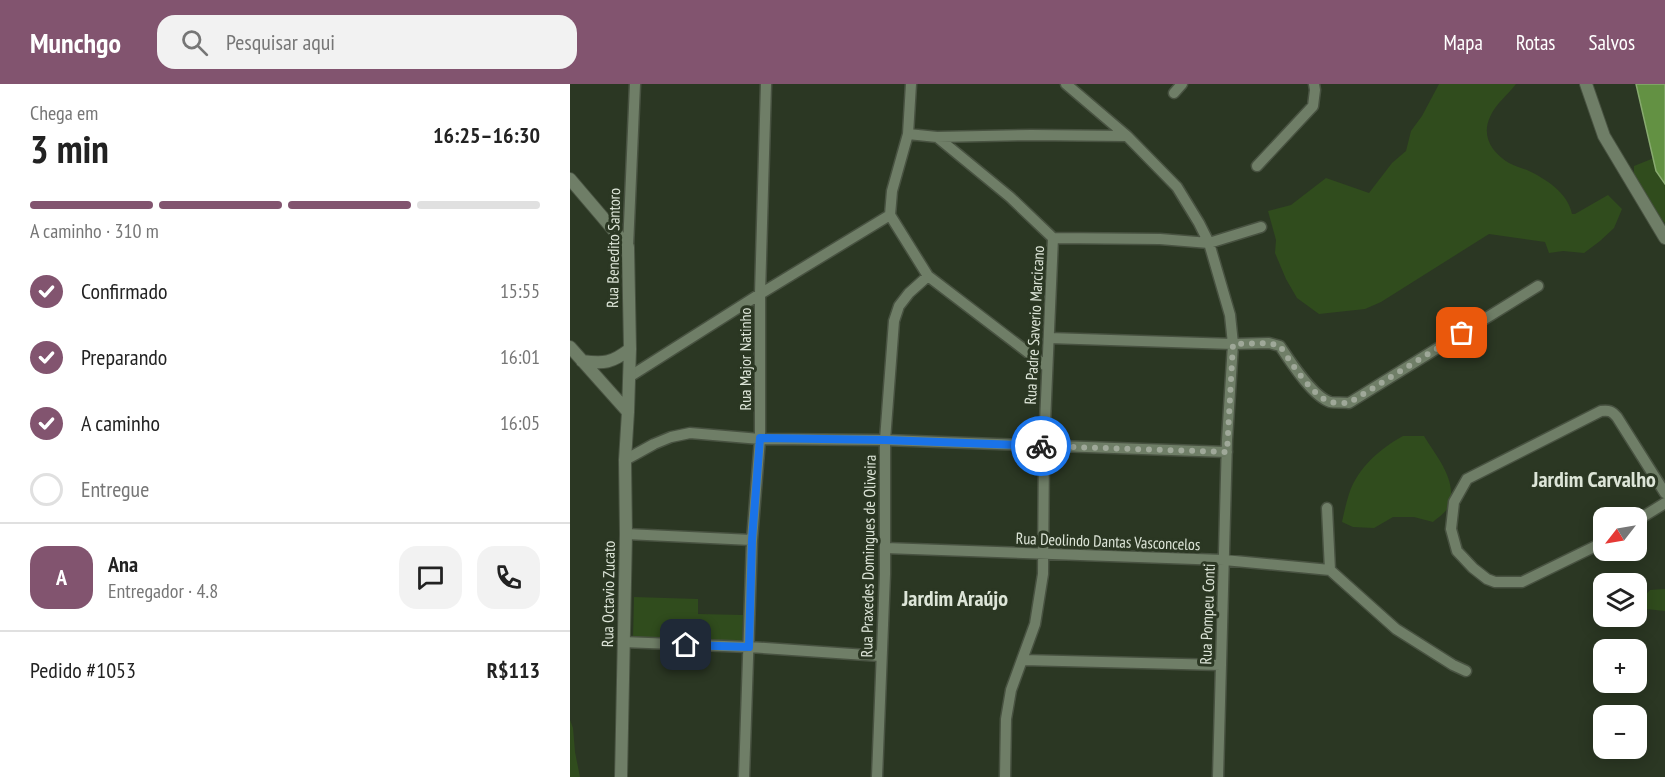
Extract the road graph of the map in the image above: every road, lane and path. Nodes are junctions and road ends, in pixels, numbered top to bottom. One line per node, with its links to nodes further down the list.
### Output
1 (635, 84): 19 (street, Rua Benedito Santoro)
2 (766, 84): 22 (street, Rua Major Natinho)
3 (911, 84): 9 (street)
4 (1066, 84): 10 (street, Rua Pompeu Conti)
5 (1182, 84): 8 (street)
6 (1314, 84): 12 (street)
7 (1586, 84): 17 (street)
8 (1174, 93)
9 (908, 134): 11 (street); 14 (street)
10 (1127, 136): 11 (street); 18 (street, Rua Pompeu Conti)
11 (937, 138): 16 (street, Rua Padre Saverio Marcicano)
12 (1257, 166)
13 (570, 179): 19 (street)
14 (890, 215): 20 (street); 22 (street)
15 (1261, 227): 18 (street)
16 (1053, 238): 18 (street); 23 (street, Rua Padre Saverio Marcicano)
17 (1665, 238)
18 (1209, 243): 24 (street, Rua Pompeu Conti)
19 (628, 247): 26 (street, Rua Benedito Santoro)
20 (928, 276): 28 (street); 32 (street, Rua Praxedes Domingues de Oliveira)
21 (1538, 286): 24 (street)
22 (760, 294): 29 (street); 31 (street, Rua Major Natinho)
23 (1049, 338): 24 (street); 28 (street, Rua Padre Saverio Marcicano)
24 (1233, 344): 34 (street, Rua Pompeu Conti)
25 (570, 347): 27 (street)
26 (630, 350): 27 (street); 29 (street, Rua Benedito Santoro)
27 (582, 361): 30 (street)
28 (1047, 367): 33 (street, Rua Padre Saverio Marcicano)
29 (629, 377): 30 (street, Rua Benedito Santoro)
30 (628, 412): 35 (street, Rua Octavio Zucato)
31 (760, 438): 32 (street); 35 (street); 41 (street, Rua Major Natinho)
32 (885, 440): 33 (street); 43 (street, Rua Praxedes Domingues de Oliveira)
33 (1044, 446): 34 (street); 44 (street, Rua Padre Saverio Marcicano)
34 (1227, 452): 45 (street, Rua Pompeu Conti)
35 (625, 460): 40 (street, Rua Octavio Zucato)
36 (1665, 493): 42 (street)
37 (1665, 503): 39 (street)
38 (1327, 508): 46 (street)
39 (1647, 514)
40 (626, 534): 41 (street); 47 (street, Rua Octavio Zucato)
41 (752, 540): 48 (street, Rua Major Natinho)
42 (1593, 547)
43 (885, 548): 44 (street, Rua Deolindo Dantas Vasconcelos); 49 (street, Rua Praxedes Domingues de Oliveira)
44 (1044, 554): 45 (street, Rua Deolindo Dantas Vasconcelos); 50 (street, Rua Padre Saverio Marcicano)
45 (1224, 560): 46 (street, Rua Deolindo Dantas Vasconcelos); 51 (street, Rua Pompeu Conti)
46 (1330, 570): 52 (street)
47 (623, 642): 48 (street); 53 (street, Rua Octavio Zucato)
48 (749, 647): 49 (street); 54 (street, Rua Major Natinho)
49 (881, 656): 55 (street, Rua Praxedes Domingues de Oliveira)
50 (1023, 660): 51 (street); 56 (street, Rua Padre Saverio Marcicano)
51 (1221, 665): 57 (street, Rua Pompeu Conti)
52 (1466, 671)
53 (621, 777)
54 (744, 777)
55 (877, 777)
56 (1005, 777)
57 (1218, 777)

